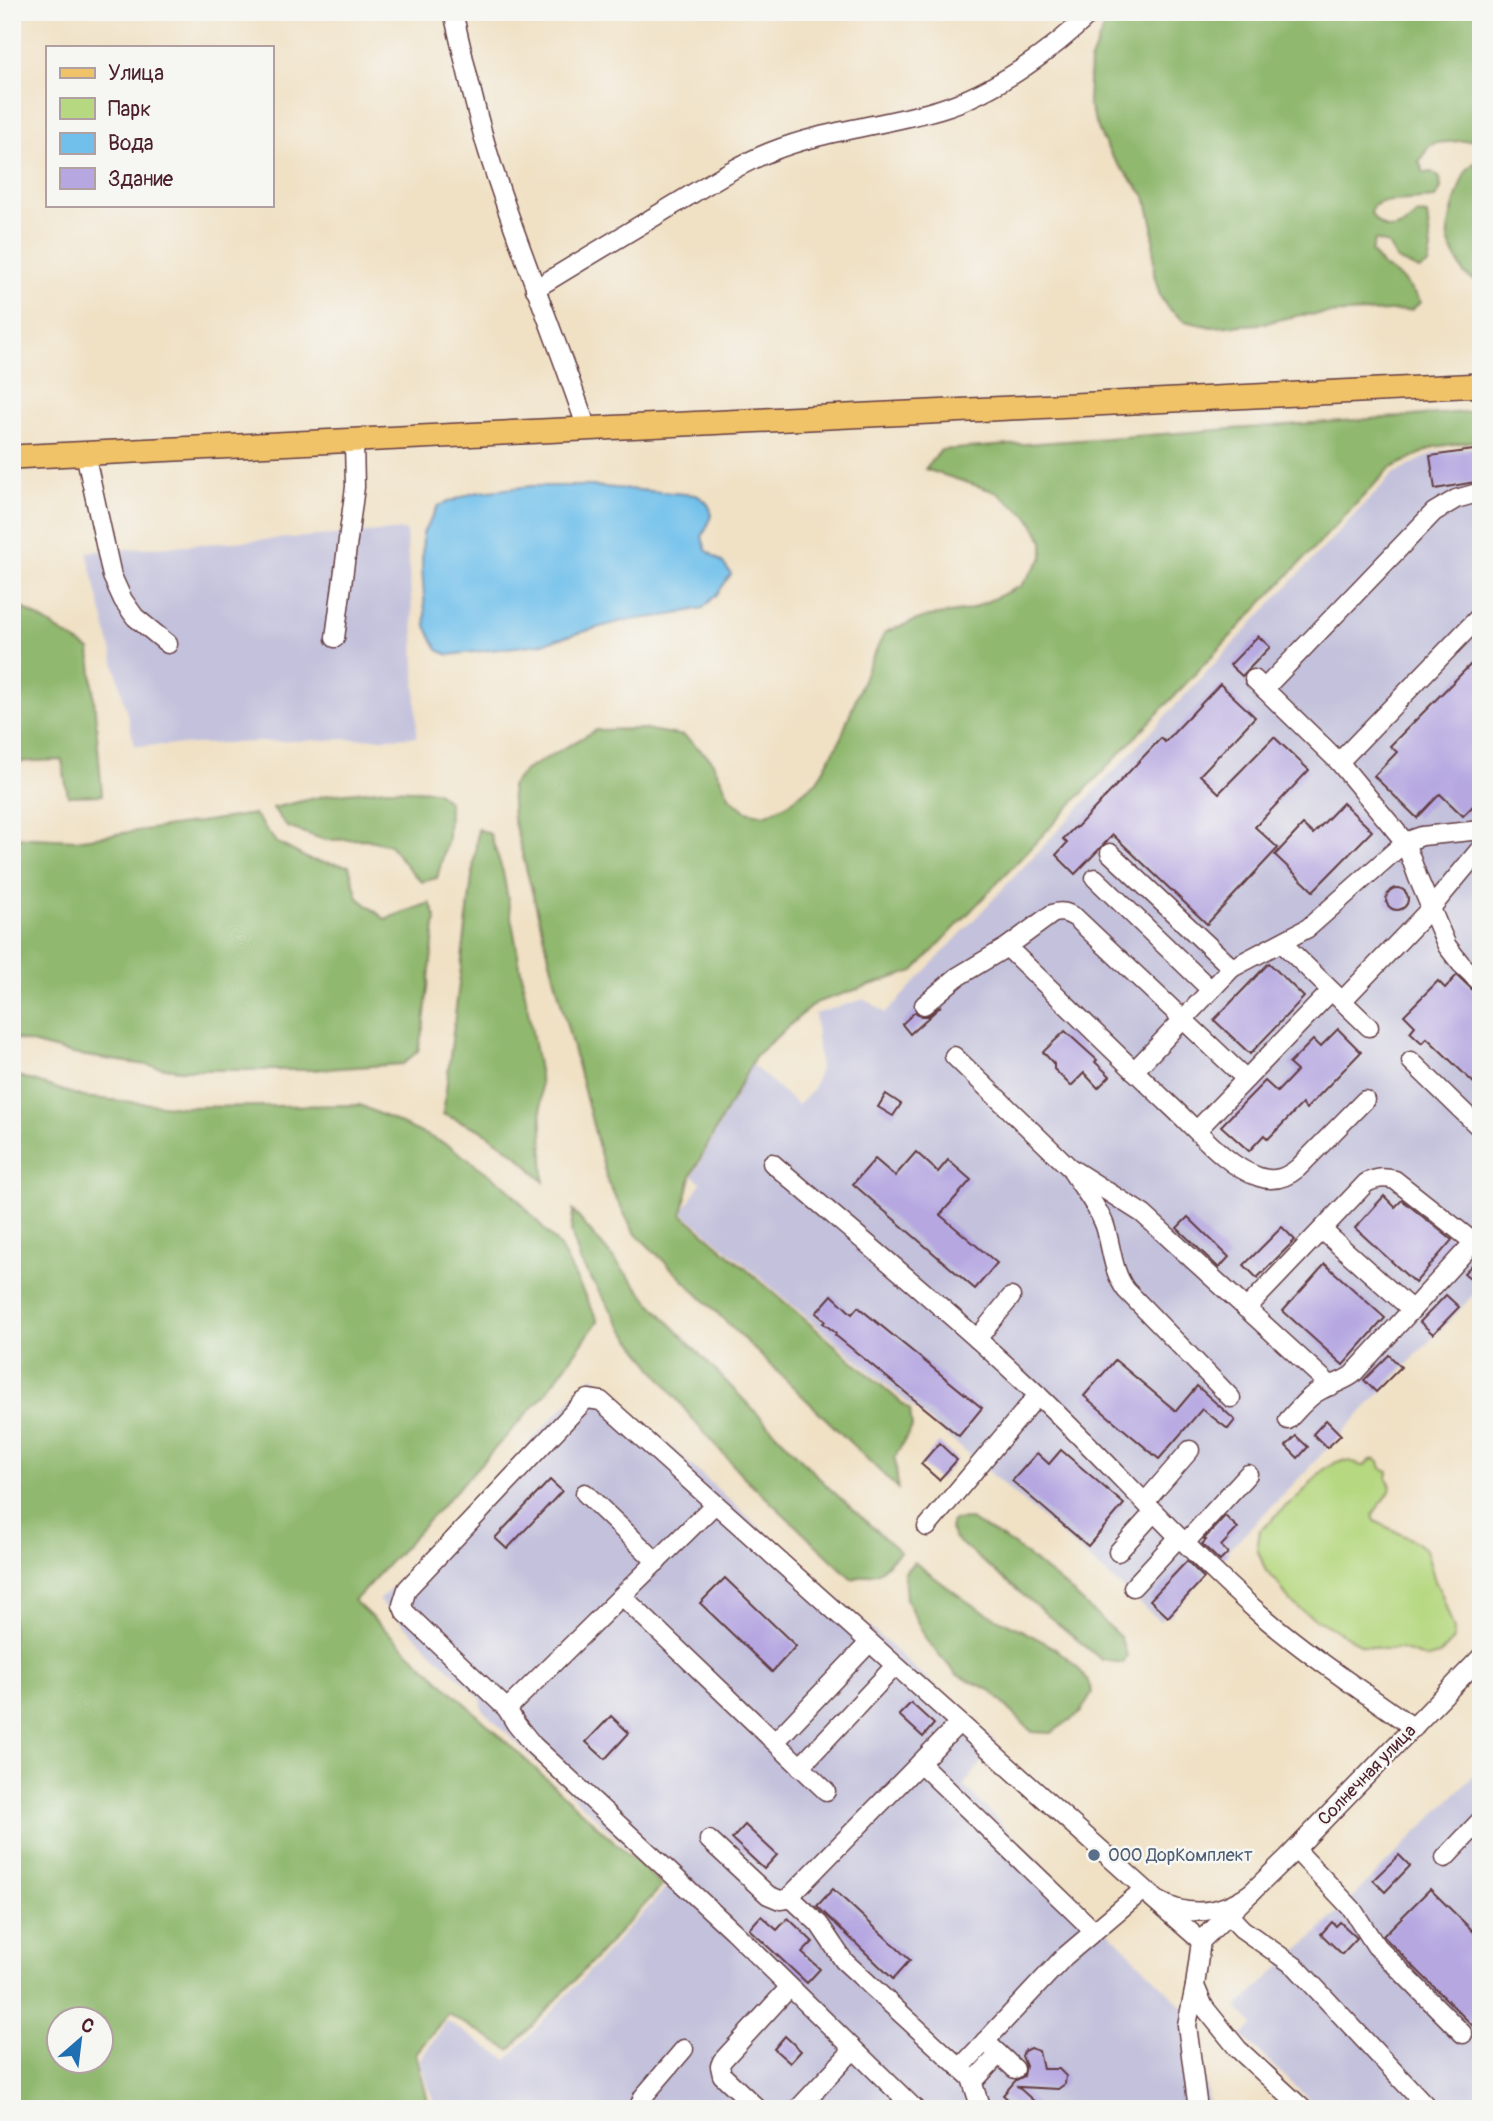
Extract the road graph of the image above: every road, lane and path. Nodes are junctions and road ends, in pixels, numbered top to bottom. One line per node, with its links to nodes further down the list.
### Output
1 (453, 12): 3 (street)
2 (1092, 12): 3 (street)
3 (535, 289): 5 (street)
4 (1481, 385): 5 (main road)
5 (587, 429): 6 (main road)
6 (354, 441): 7 (main road); 11 (street)
7 (85, 453): 8 (main road); 12 (street)
8 (12, 457)
9 (1481, 492): 13 (street)
10 (1481, 615): 13 (street)
11 (335, 638)
12 (168, 644)
13 (1339, 762): 15 (street)
14 (1481, 830): 15 (street)
15 (1405, 842): 19 (street); 20 (street)
16 (1481, 848): 19 (street)
17 (1111, 853): 22 (street)
18 (1095, 878): 24 (street)
19 (1431, 908): 23 (street); 25 (street)
20 (1282, 943): 22 (street); 25 (street)
21 (1007, 947): 26 (street); 27 (street); 31 (street)
22 (1232, 968): 24 (street)
23 (1481, 982)
24 (1211, 989): 27 (street)
25 (1336, 996): 28 (street); 32 (street)
26 (924, 1005)
27 (1183, 1018): 31 (street); 32 (street)
28 (1369, 1027)
29 (954, 1056): 37 (street)
30 (1411, 1060): 34 (street)
31 (1134, 1071): 35 (street)
32 (1246, 1079): 35 (street)
33 (1365, 1100): 35 (street)
34 (1481, 1129)
35 (1197, 1130)
36 (772, 1163): 43 (street)
37 (1069, 1167): 41 (street); 46 (street)
38 (1322, 1230): 39 (street); 41 (street); 42 (street)
39 (1477, 1245): 42 (street)
40 (1011, 1297): 43 (street)
41 (1246, 1309): 44 (street)
42 (1412, 1310): 44 (street)
43 (977, 1339): 45 (street)
44 (1331, 1386): 47 (street)
45 (1038, 1395): 52 (street); 53 (street)
46 (1231, 1398)
47 (1288, 1420)
48 (1190, 1450): 52 (street)
49 (1248, 1474): 54 (street)
50 (585, 1493): 56 (street)
51 (715, 1504): 56 (street); 59 (street); 62 (street)
52 (1149, 1507): 54 (street); 55 (street)
53 (927, 1527)
54 (1182, 1540): 57 (street); 64 (street)
55 (1118, 1552)
56 (657, 1562): 58 (street)
57 (1133, 1587)
58 (622, 1597): 62 (street); 65 (street)
59 (869, 1643): 61 (street); 65 (street)
60 (1481, 1657): 64 (street, Солнечная улица)
61 (895, 1666): 63 (street); 67 (street)
62 (507, 1709): 79 (street)
63 (959, 1723): 66 (street); 73 (street)
64 (1414, 1728): 71 (street, Солнечная улица)
65 (775, 1742): 67 (street)
66 (920, 1763): 74 (street); 76 (street)
67 (800, 1766): 68 (street)
68 (826, 1791)
69 (1481, 1820): 72 (street)
70 (709, 1840): 74 (street)
71 (1296, 1850): 75 (street, Солнечная улица); 80 (street)
72 (1444, 1858)
73 (1143, 1890): 75 (street); 76 (street); 77 (street)
74 (790, 1897): 85 (street)
75 (1226, 1911): 77 (street); 95 (street)
76 (1094, 1931): 81 (street)
77 (1201, 1941): 78 (street)
78 (1195, 1986): 93 (street); 94 (street)
79 (789, 1988): 83 (street); 89 (street)
80 (1463, 2034)
81 (985, 2041): 84 (street); 85 (street)
82 (684, 2049): 88 (street)
83 (853, 2050): 90 (street); 91 (street)
84 (999, 2054): 86 (street); 87 (street)
85 (961, 2067): 87 (street)
86 (1016, 2069)
87 (973, 2082): 92 (street)
88 (638, 2109)
89 (758, 2109)
90 (798, 2109)
91 (915, 2109)
92 (981, 2109)
93 (1198, 2109)
94 (1303, 2109)
95 (1429, 2109)

